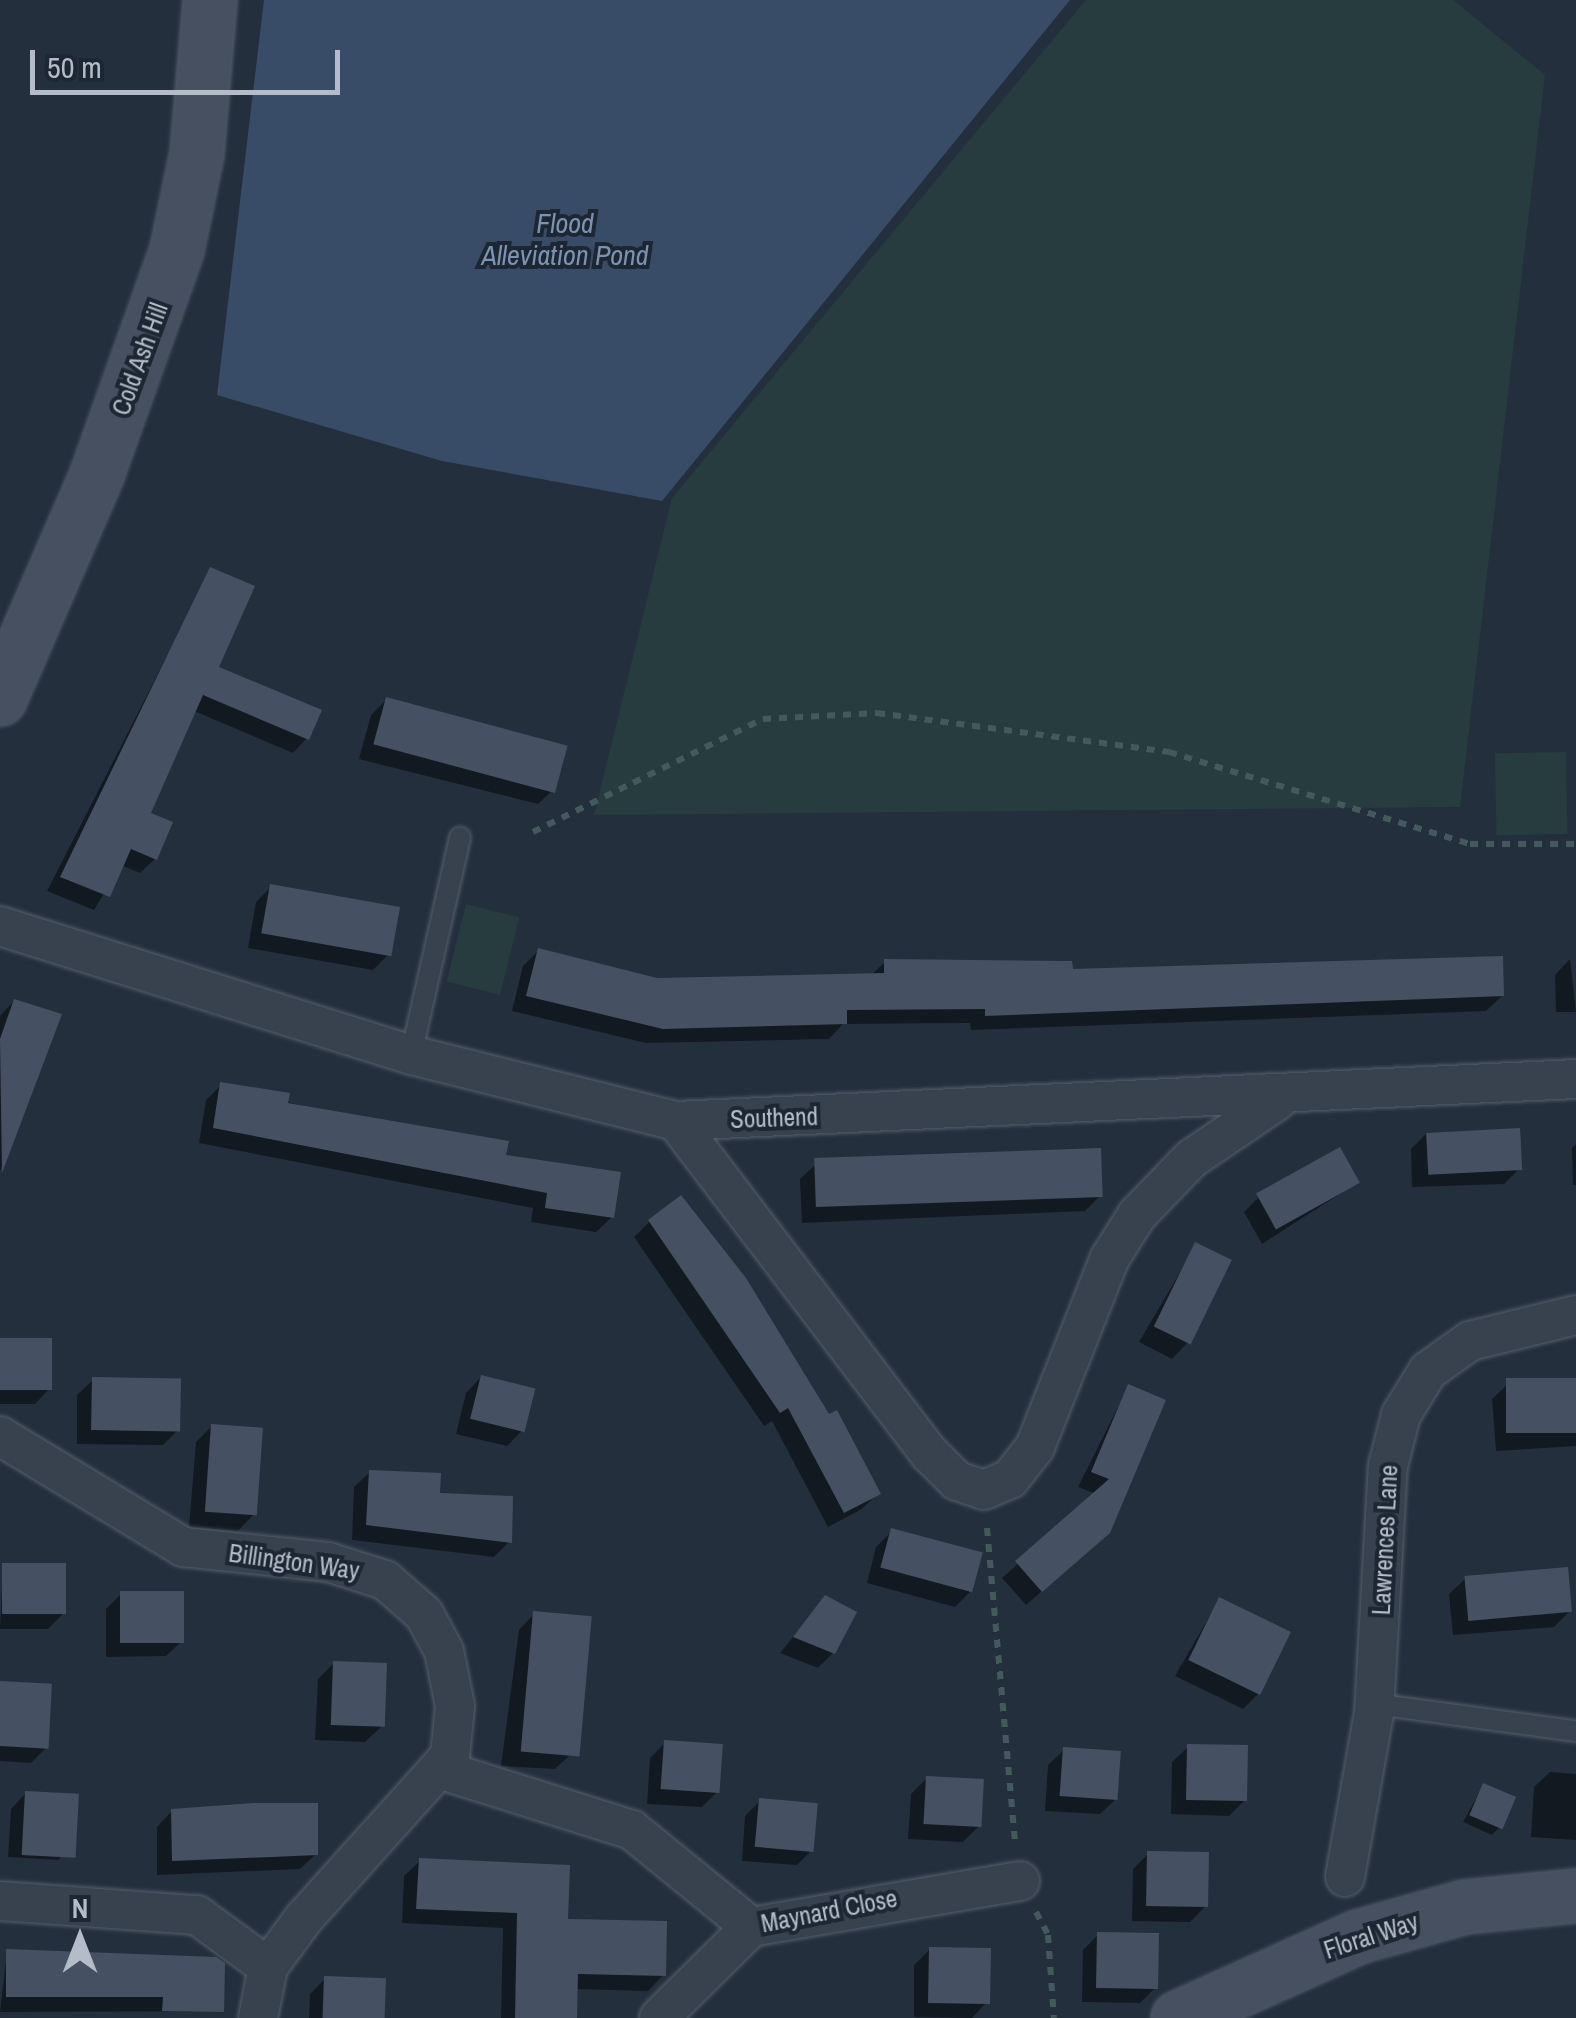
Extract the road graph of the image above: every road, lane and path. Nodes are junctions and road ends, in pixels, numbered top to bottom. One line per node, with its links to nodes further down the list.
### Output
1 (210, 0): 2 (street, Cold Ash Hill)
2 (0, 699)
3 (533, 832): 5 (path)
4 (460, 837): 7 (lane)
5 (1576, 844)
6 (0, 926): 7 (street, Southend)
7 (411, 1055): 10 (street, Southend)
8 (1576, 1079): 9 (street, Southend)
9 (1279, 1100): 10 (street, Southend); 13 (street)
10 (676, 1121): 13 (street)
11 (1576, 1315): 14 (street, Lawrences Lane)
12 (0, 1436): 16 (street, Billington Way)
13 (984, 1490): 18 (path)
14 (1375, 1704): 15 (lane); 17 (street, Lawrences Lane)
15 (1576, 1730)
16 (442, 1770): 21 (street, Maynard Close); 22 (street, Billington Way)
17 (1344, 1877)
18 (1020, 1881): 21 (street, Maynard Close); 25 (path)
19 (1576, 1896): 26 (street, Floral Way)
20 (0, 1901): 22 (street)
21 (751, 1927): 24 (street)
22 (268, 1968): 23 (street, Billington Way)
23 (258, 2018)
24 (660, 2018)
25 (1054, 2018)
26 (1178, 2018)

